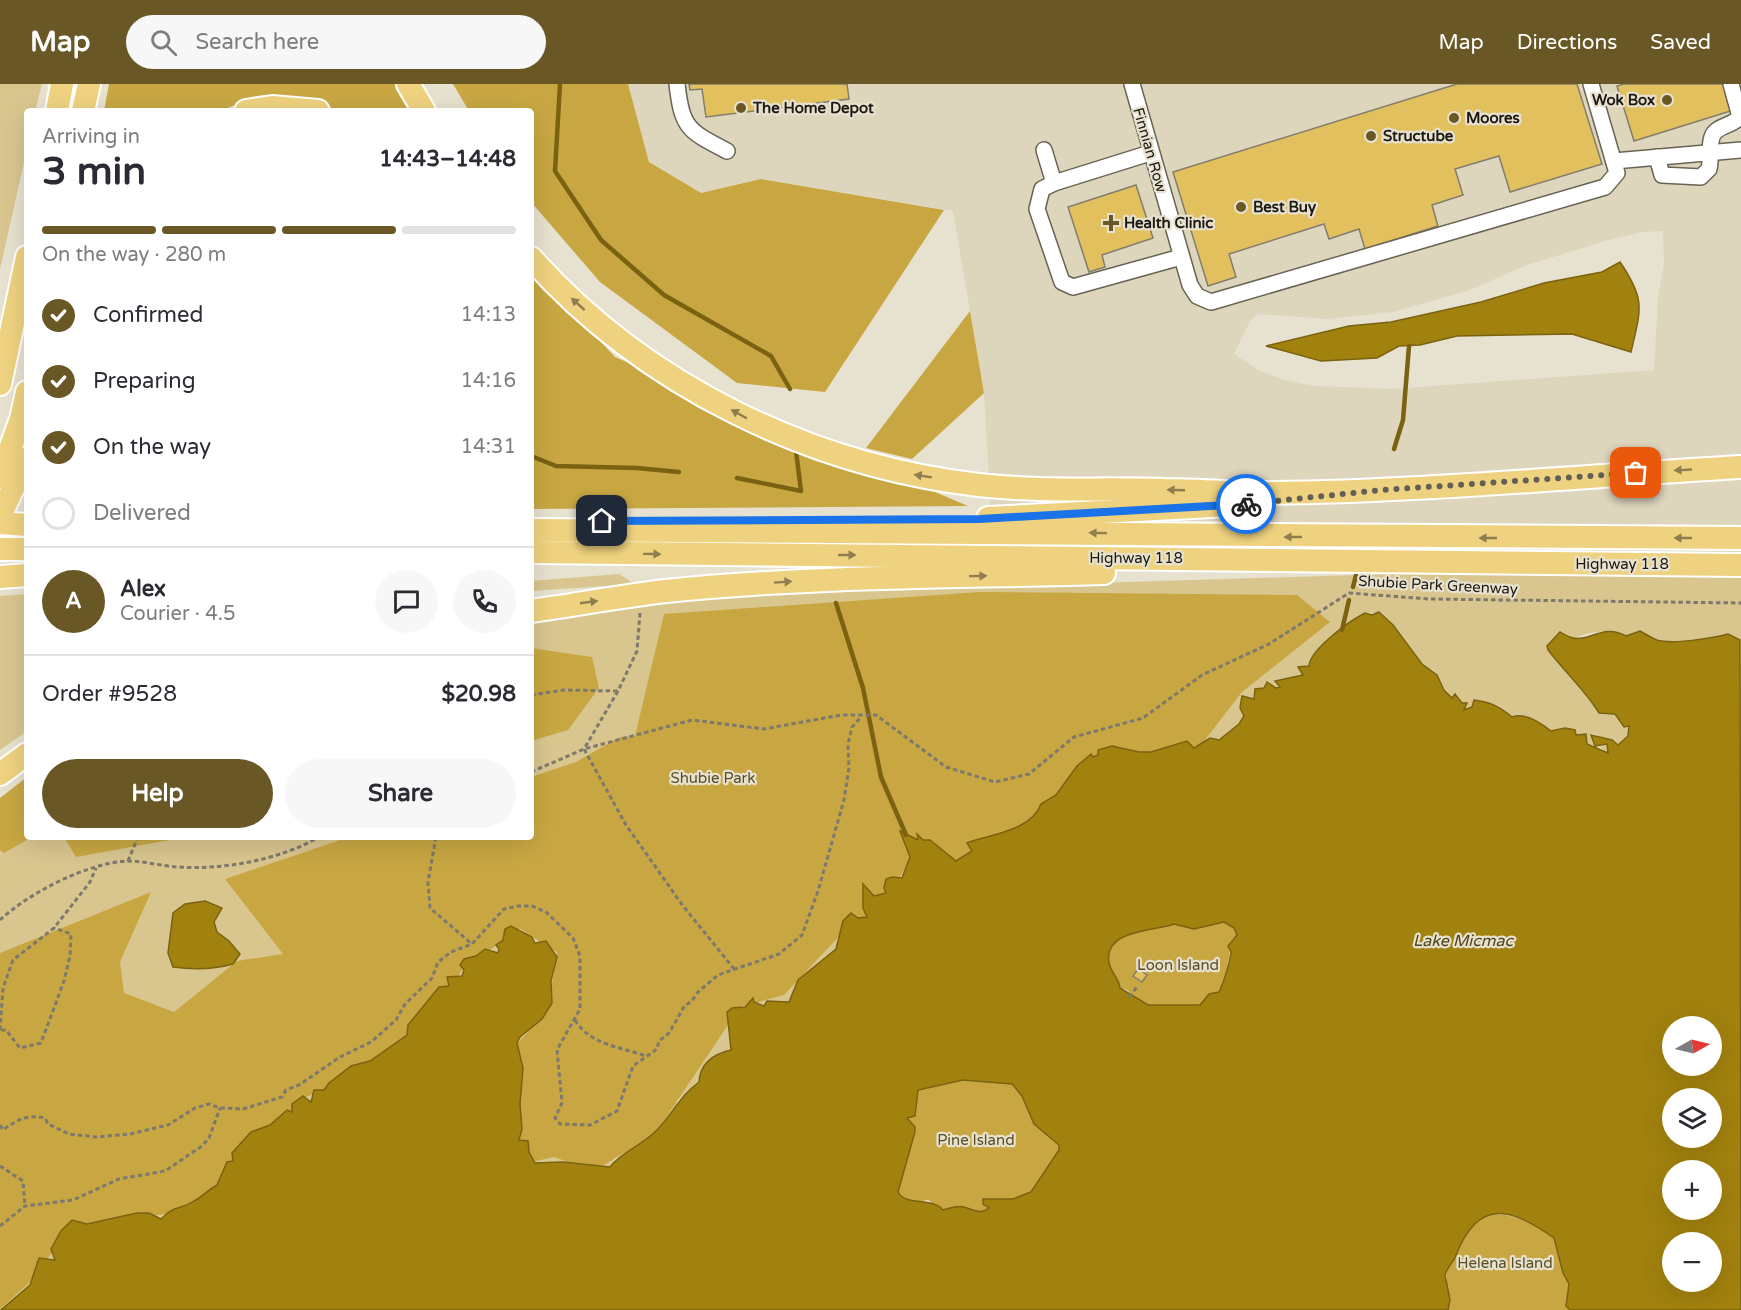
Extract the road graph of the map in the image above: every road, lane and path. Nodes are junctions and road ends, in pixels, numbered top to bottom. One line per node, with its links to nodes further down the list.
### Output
1 (62, 84): 8 (highway)
2 (88, 84): 9 (highway)
3 (408, 84): 12 (highway)
4 (677, 84): 15 (street)
5 (1132, 84): 17 (street, Finnian Row)
6 (1591, 84): 19 (street)
7 (1731, 84): 16 (street)
8 (58, 108)
9 (84, 108)
10 (262, 108): 11 (highway)
11 (290, 108)
12 (422, 108)
13 (1044, 150): 20 (street)
14 (1741, 150): 16 (street)
15 (727, 151)
16 (1712, 152): 18 (street); 18 (street)
17 (1150, 153): 20 (street); 21 (street, Finnian Row)
18 (1657, 157): 19 (street)
19 (1616, 167): 21 (street, Finnian Row)
20 (1054, 183): 21 (street)
21 (1181, 257)
22 (534, 261): 28 (highway, one-way to 22)
23 (24, 271): 24 (highway)
24 (0, 384)
25 (24, 410): 26 (highway)
26 (15, 464): 29 (highway)
27 (1741, 467): 28 (highway, one-way to 28)
28 (1382, 490): 31 (highway)
29 (0, 516)
30 (0, 523): 32 (highway)
31 (534, 524)
32 (24, 525)
33 (534, 530): 34 (highway, Highway 118, one-way to 33)
34 (1741, 538)
35 (0, 549): 36 (highway)
36 (24, 549)
37 (534, 552): 38 (highway, Highway 118, one-way to 38)
38 (1375, 563): 39 (highway, Highway 118); 43 (highway, one-way to 38)
39 (1741, 565)
40 (24, 575): 41 (highway)
41 (0, 577)
42 (1741, 603): 47 (path, Shubie Park Greenway)
43 (534, 611)
44 (640, 613): 45 (path)
45 (618, 691): 46 (path); 48 (path)
46 (534, 695)
47 (862, 716): 48 (path, Shubie Park Greenway); 60 (path)
48 (584, 749): 50 (path, Shubie Park Greenway); 60 (path)
49 (24, 756): 51 (highway)
50 (534, 771)
51 (0, 774)
52 (137, 840): 55 (path)
53 (314, 840): 55 (path)
54 (435, 840): 59 (path)
55 (128, 861): 56 (path)
56 (96, 868): 57 (path); 58 (path)
57 (0, 920)
58 (54, 928): 64 (path); 64 (path)
59 (472, 944): 63 (path); 66 (path)
60 (735, 970): 65 (path)
61 (1137, 987): 62 (path)
62 (1130, 997)
63 (575, 1020): 65 (path); 65 (path)
64 (0, 1030)
65 (646, 1056)
66 (220, 1108): 67 (path); 69 (path)
67 (0, 1125)
68 (0, 1167): 69 (path)
69 (25, 1206): 70 (path)
70 (0, 1226)

